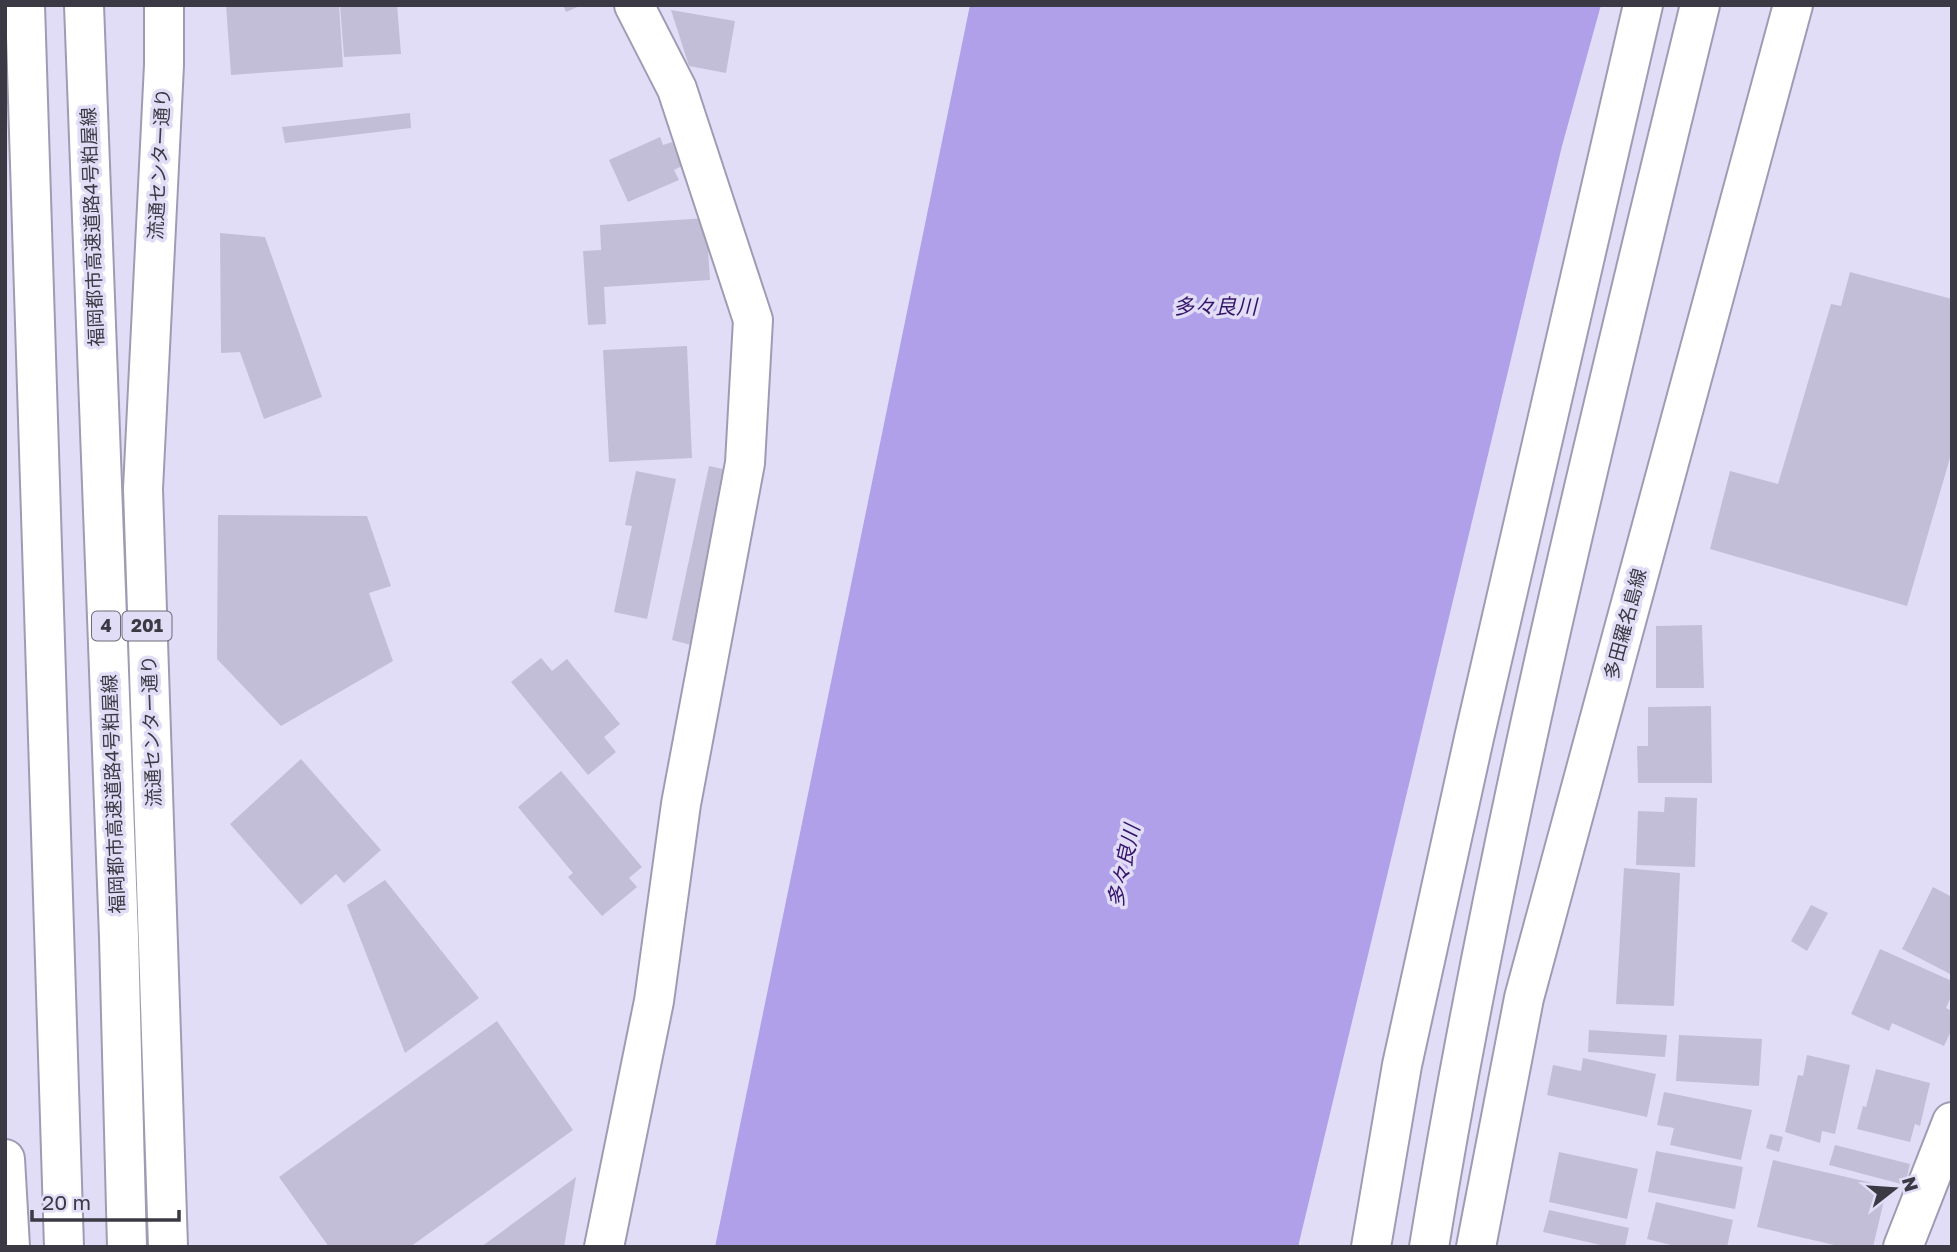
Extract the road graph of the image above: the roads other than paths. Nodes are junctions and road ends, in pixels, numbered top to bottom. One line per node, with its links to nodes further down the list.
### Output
1 (25, 5): 11 (main road)
2 (84, 5): 12 (main road, 福岡都市高速道路4号粕屋線 / 4)
3 (163, 5): 13 (main road, 流通センター通り / 201)
4 (634, 5): 14 (main road)
5 (1643, 5): 15 (main road)
6 (1700, 5): 16 (main road)
7 (1793, 5): 17 (main road, 多田羅名島線)
8 (1952, 1122): 18 (main road)
9 (5, 1158): 10 (main road)
10 (10, 1247)
11 (64, 1247)
12 (127, 1247)
13 (168, 1247)
14 (604, 1247)
15 (1371, 1247)
16 (1429, 1247)
17 (1476, 1247)
18 (1903, 1247)

